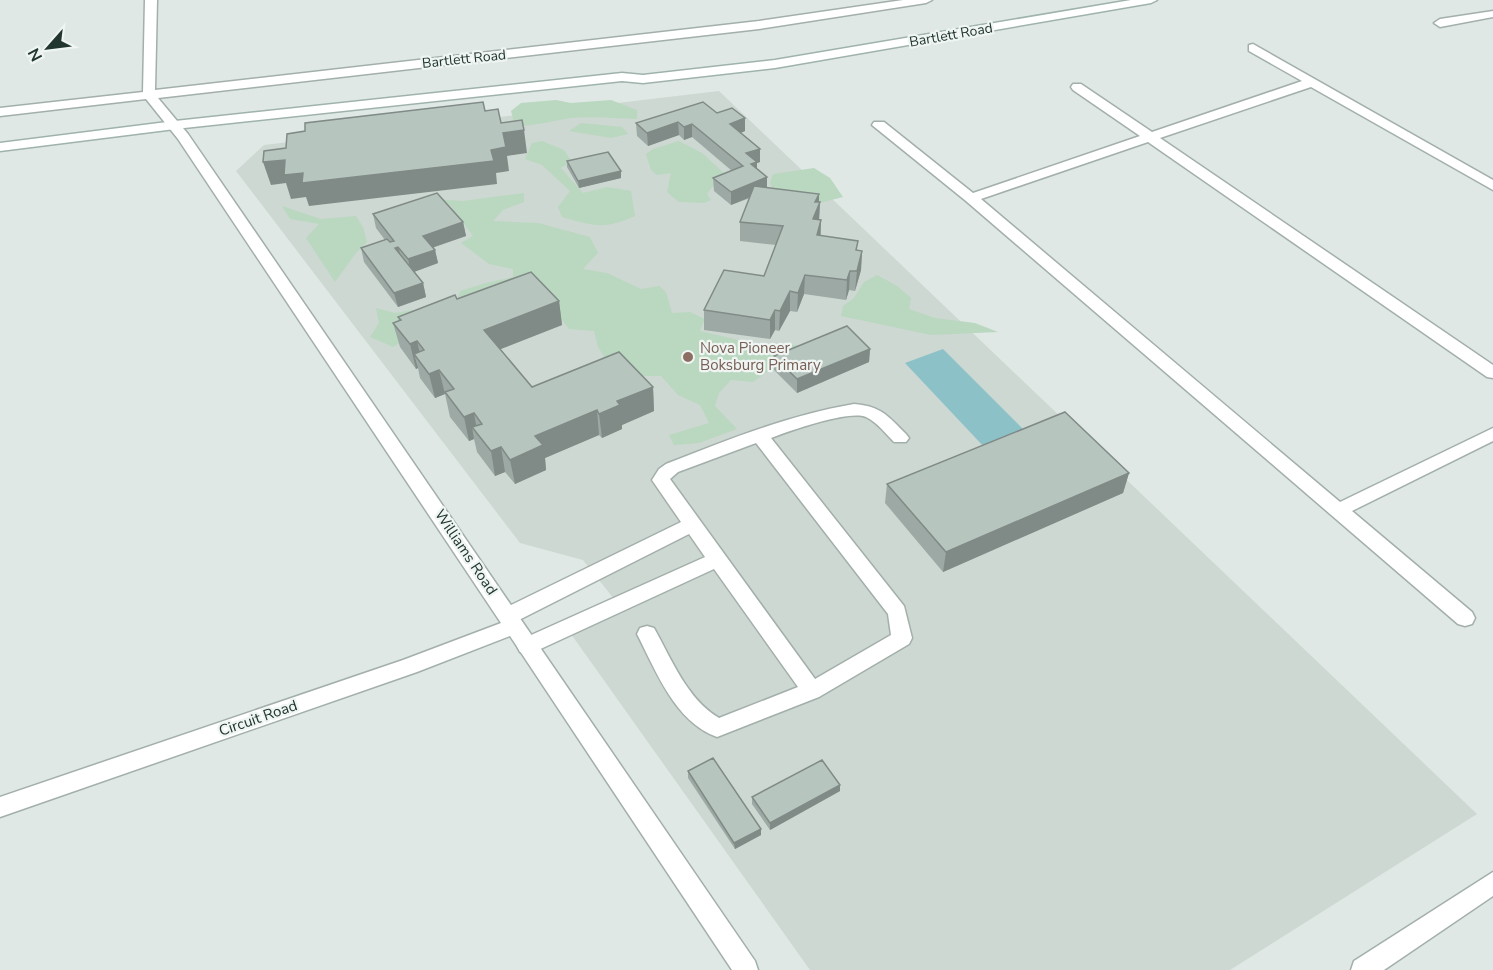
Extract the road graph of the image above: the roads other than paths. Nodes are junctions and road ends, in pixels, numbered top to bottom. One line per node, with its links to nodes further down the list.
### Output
1 (151, 0): 9 (street)
2 (926, 0): 9 (street, Bartlett Road)
3 (1151, 0): 12 (street, Bartlett Road)
4 (1493, 14): 5 (street)
5 (1440, 23)
6 (1253, 48): 7 (street)
7 (1313, 82): 13 (street); 16 (street)
8 (1077, 87): 13 (street)
9 (148, 95): 10 (street, Bartlett Road); 12 (street, Williams Road)
10 (0, 112)
11 (879, 125): 17 (street)
12 (179, 131): 14 (street, Bartlett Road); 15 (street, Bartlett Road); 26 (street, Williams Road)
13 (1150, 137): 17 (street); 18 (street)
14 (0, 147)
15 (0, 158)
16 (1493, 186)
17 (971, 198): 22 (street)
18 (1493, 373)
19 (1493, 434): 22 (street)
20 (759, 435): 21 (street); 23 (street); 29 (street)
21 (900, 438)
22 (1338, 510): 25 (street)
23 (693, 524): 24 (street); 26 (street, Circuit Road)
24 (718, 559): 28 (street); 29 (street)
25 (1465, 618)
26 (511, 621): 28 (street, Williams Road); 30 (street, Circuit Road)
27 (647, 634): 29 (street)
28 (527, 646): 32 (street, Williams Road)
29 (812, 691)
30 (0, 807)
31 (1493, 883): 33 (street)
32 (746, 970)
33 (1363, 970)

